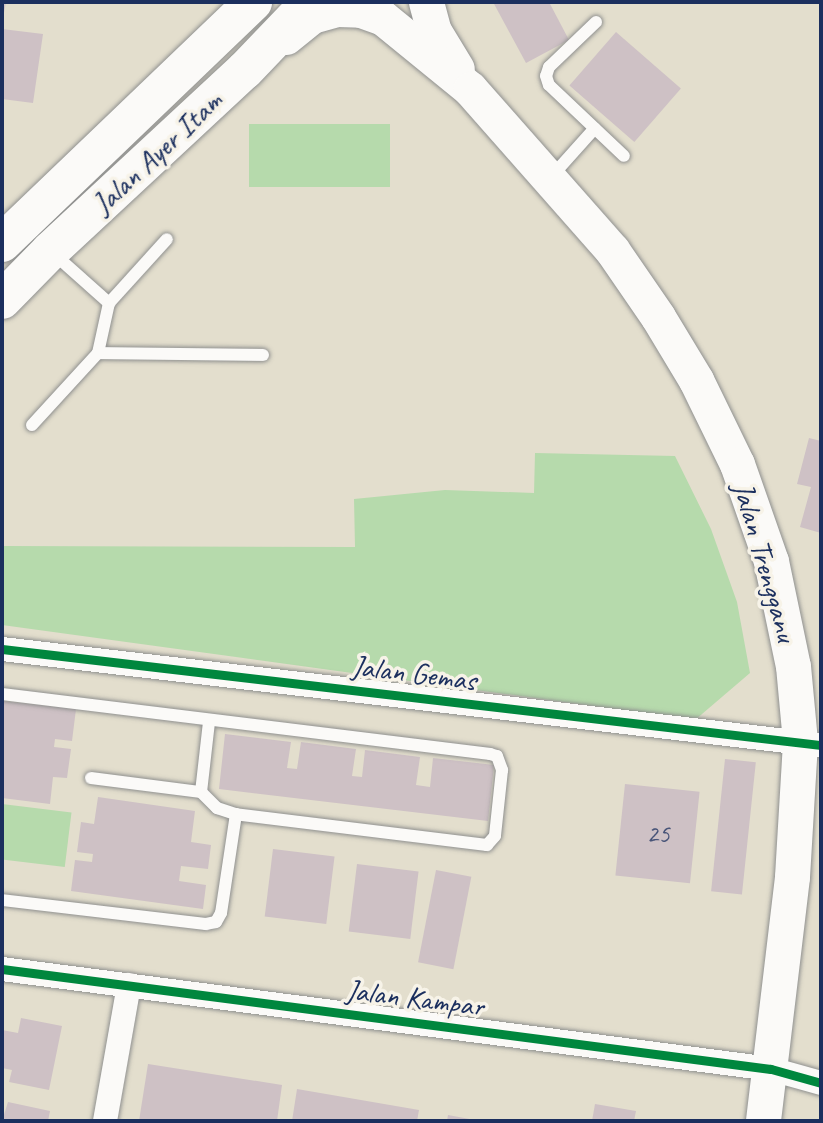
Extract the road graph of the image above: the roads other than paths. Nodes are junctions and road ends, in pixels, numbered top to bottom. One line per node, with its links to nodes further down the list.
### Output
1 (310, 2): 5 (main road, Jalan Ayer Itam)
2 (426, 2): 6 (main road, Jalan Trengganu)
3 (238, 10): 11 (main road, Jalan Ayer Itam)
4 (596, 22): 7 (lane)
5 (245, 70): 6 (main road, Jalan Trengganu); 12 (main road, Jalan Ayer Itam)
6 (470, 89): 9 (main road, Jalan Trengganu)
7 (595, 128): 8 (lane); 9 (lane)
8 (624, 156)
9 (549, 179): 21 (main road, Jalan Trengganu)
10 (167, 239): 14 (lane)
11 (2, 243)
12 (50, 251): 13 (main road, Jalan Ayer Itam); 14 (lane)
13 (2, 300)
14 (109, 303): 15 (lane)
15 (98, 354): 16 (lane); 17 (lane)
16 (263, 355)
17 (32, 425)
18 (2, 649): 21 (street, Jalan Gemas)
19 (2, 694): 20 (lane)
20 (209, 722): 23 (lane); 24 (lane)
21 (811, 744): 28 (main road, Jalan Trengganu)
22 (91, 778): 23 (lane)
23 (201, 792): 24 (lane)
24 (236, 814): 25 (lane)
25 (2, 900)
26 (2, 969): 27 (street, Jalan Kampar)
27 (130, 985): 28 (street, Jalan Kampar); 30 (street)
28 (771, 1069): 29 (street, Jalan Kampar); 31 (main road, Jalan Trengganu)
29 (821, 1083)
30 (105, 1121)
31 (763, 1121)

